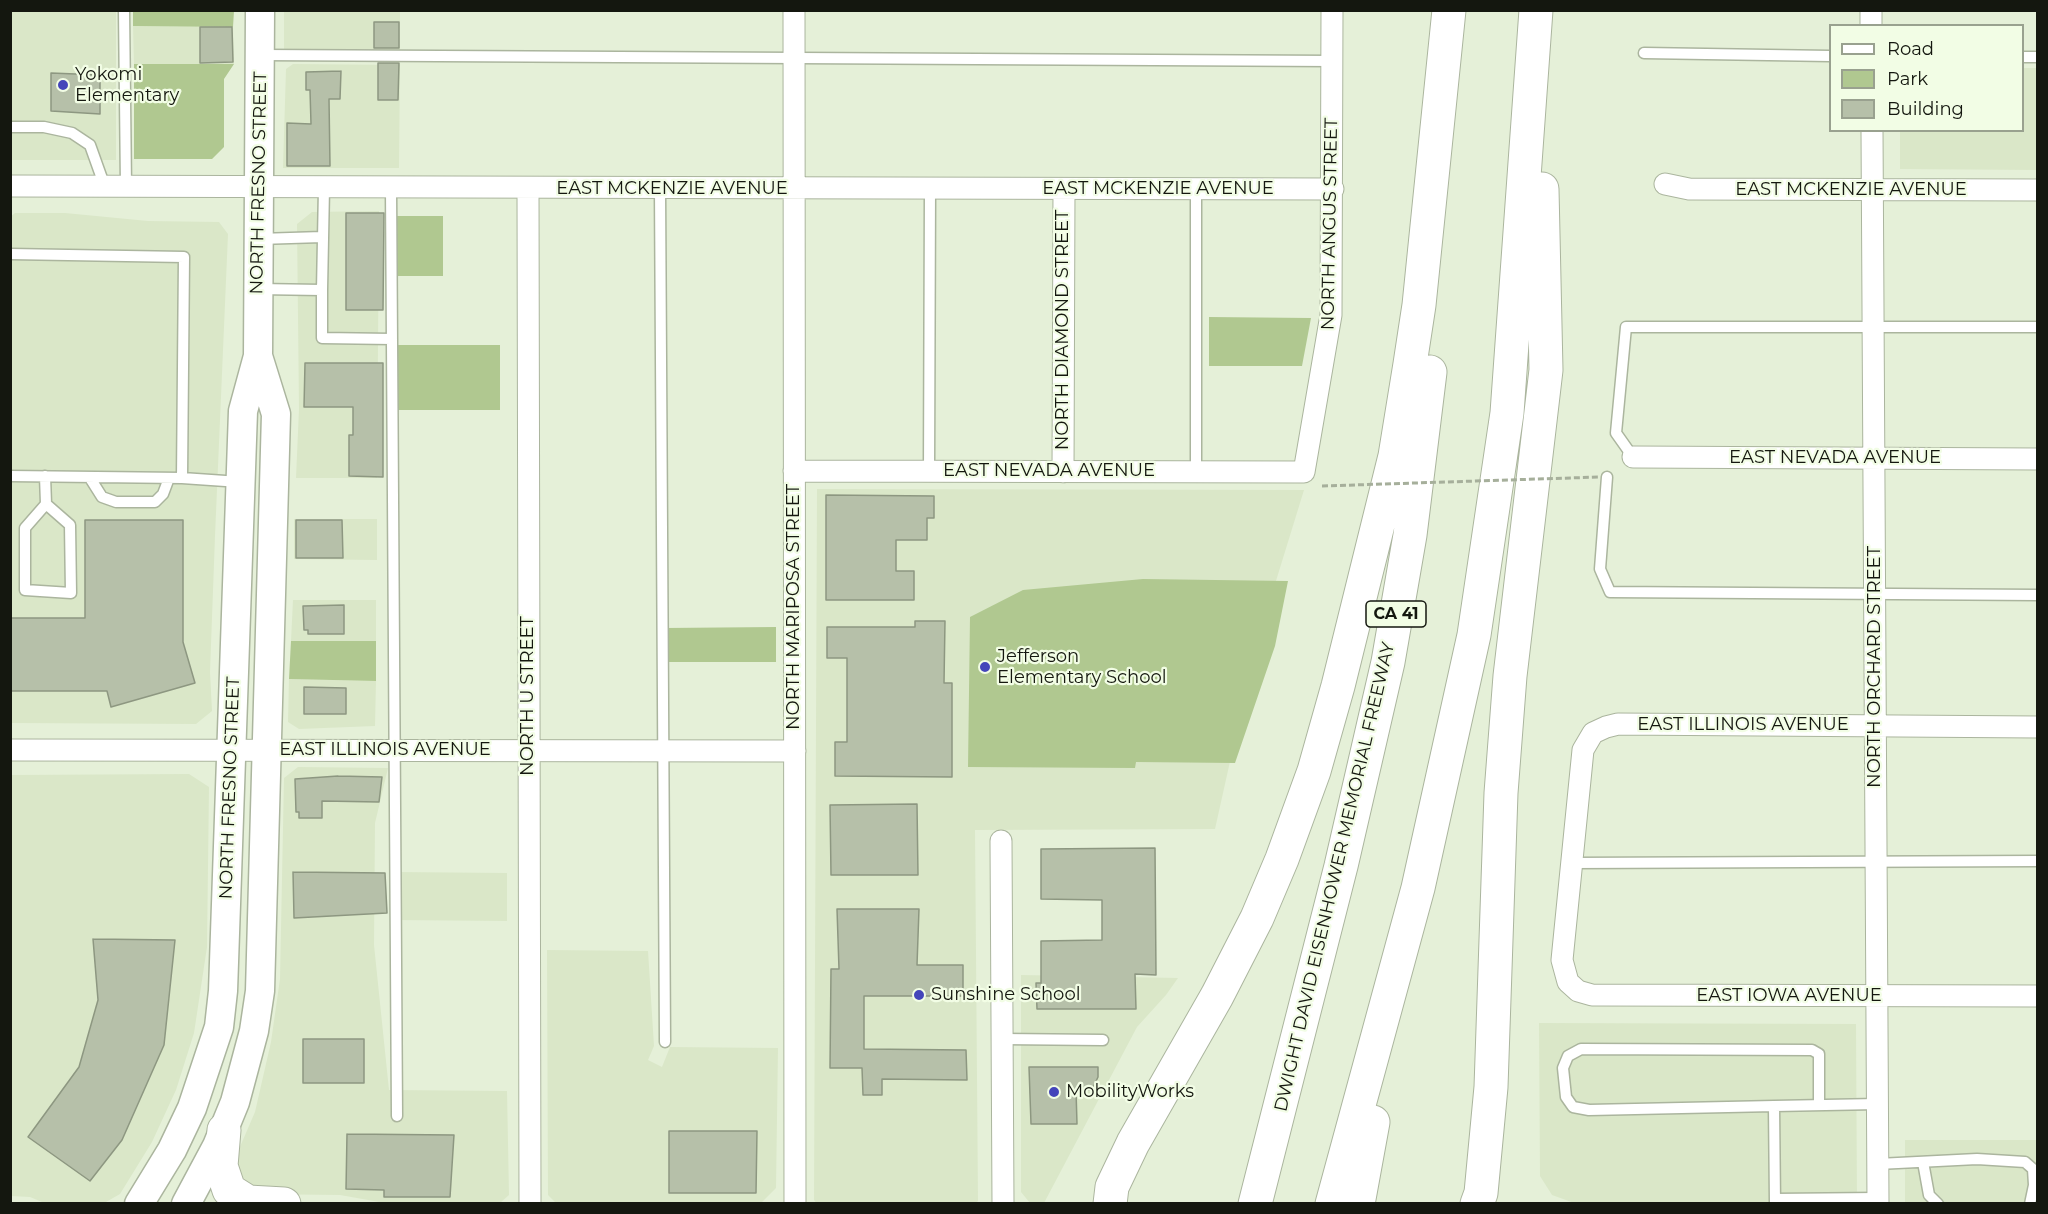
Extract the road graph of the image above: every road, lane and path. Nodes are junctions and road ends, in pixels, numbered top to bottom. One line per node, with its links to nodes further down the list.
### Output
1 (124, 10): 16 (lane)
2 (260, 10): 8 (main road, NORTH FRESNO STREET)
3 (794, 10): 10 (street, NORTH MARIPOSA STREET)
4 (1332, 10): 11 (street, NORTH ANGUS STREET)
5 (1451, 10): 91 (main road); 92 (main road, DWIGHT DAVID EISENHOWER MEMORIAL FREEWAY / CA 41)
6 (1537, 10): 70 (main road); 95 (main road)
7 (1644, 53): 9 (lane)
8 (260, 55): 10 (lane); 18 (main road, NORTH FRESNO STREET)
9 (1829, 56)
10 (794, 58): 11 (lane); 22 (street, NORTH MARIPOSA STREET)
11 (1333, 62): 26 (street, NORTH ANGUS STREET)
12 (10, 128): 16 (lane)
13 (1872, 132): 27 (street, NORTH ORCHARD STREET)
14 (1665, 184): 27 (street, EAST MCKENZIE AVENUE)
15 (10, 186): 16 (street, EAST MCKENZIE AVENUE)
16 (115, 187): 18 (street, EAST MCKENZIE AVENUE)
17 (324, 188): 18 (street, EAST MCKENZIE AVENUE); 19 (street, EAST MCKENZIE AVENUE); 29 (lane)
18 (258, 189): 30 (main road, NORTH FRESNO STREET)
19 (391, 189): 20 (street, EAST MCKENZIE AVENUE); 36 (lane)
20 (528, 189): 21 (street, EAST MCKENZIE AVENUE); 59 (street, NORTH U STREET)
21 (660, 189): 22 (street, EAST MCKENZIE AVENUE); 64 (lane)
22 (794, 189): 23 (street, EAST MCKENZIE AVENUE); 41 (street, NORTH MARIPOSA STREET)
23 (930, 189): 24 (street, EAST MCKENZIE AVENUE); 42 (lane)
24 (1064, 189): 25 (street, EAST MCKENZIE AVENUE); 43 (street, NORTH DIAMOND STREET)
25 (1196, 189): 26 (street, EAST MCKENZIE AVENUE); 44 (lane)
26 (1333, 189): 45 (street, NORTH ANGUS STREET)
27 (1873, 190): 28 (street, EAST MCKENZIE AVENUE); 34 (street, NORTH ORCHARD STREET)
28 (2037, 190)
29 (322, 237): 30 (lane); 33 (lane)
30 (258, 239): 32 (main road, NORTH FRESNO STREET)
31 (10, 254): 51 (lane)
32 (258, 289): 33 (lane); 37 (main road, NORTH FRESNO STREET)
33 (322, 290): 36 (lane)
34 (1873, 327): 35 (lane); 38 (lane); 39 (street, NORTH ORCHARD STREET)
35 (2037, 327)
36 (392, 339): 63 (lane)
37 (258, 356): 52 (main road, NORTH FRESNO STREET); 62 (main road, NORTH FRESNO STREET)
38 (1633, 457): 39 (street, EAST NEVADA AVENUE)
39 (1874, 459): 40 (street, EAST NEVADA AVENUE); 55 (street, NORTH ORCHARD STREET)
40 (2037, 459)
41 (794, 471): 42 (street, EAST NEVADA AVENUE); 65 (street, NORTH MARIPOSA STREET)
42 (928, 471): 43 (street, EAST NEVADA AVENUE)
43 (1063, 472): 44 (street, EAST NEVADA AVENUE)
44 (1196, 472): 45 (street, EAST NEVADA AVENUE)
45 (1304, 472)
46 (10, 476): 47 (lane)
47 (45, 476): 49 (lane); 54 (lane)
48 (1604, 477): 53 (path, bridge); 55 (lane)
49 (90, 478): 50 (lane); 50 (lane)
50 (169, 478): 51 (lane)
51 (182, 478): 52 (lane)
52 (241, 482): 61 (main road, NORTH FRESNO STREET)
53 (1322, 486)
54 (46, 504): 54 (lane)
55 (1874, 594): 56 (lane); 57 (street, NORTH ORCHARD STREET)
56 (2037, 595)
57 (1876, 726): 58 (street, EAST ILLINOIS AVENUE); 67 (street, NORTH ORCHARD STREET); 69 (street, EAST ILLINOIS AVENUE)
58 (2037, 727)
59 (528, 749): 63 (street, EAST ILLINOIS AVENUE); 64 (street, EAST ILLINOIS AVENUE); 88 (street, NORTH U STREET)
60 (10, 750): 61 (street, EAST ILLINOIS AVENUE)
61 (230, 750): 62 (street, EAST ILLINOIS AVENUE); 85 (main road, NORTH FRESNO STREET)
62 (266, 750): 63 (street, EAST ILLINOIS AVENUE); 80 (main road, NORTH FRESNO STREET)
63 (394, 750): 79 (lane)
64 (663, 751): 65 (street, EAST ILLINOIS AVENUE); 75 (lane)
65 (795, 751): 89 (street, NORTH MARIPOSA STREET)
66 (1001, 841): 73 (street)
67 (1876, 861): 68 (lane); 69 (lane); 71 (street, NORTH ORCHARD STREET)
68 (2037, 861)
69 (1572, 862): 71 (street, EAST IOWA AVENUE)
70 (1418, 888): 93 (main road); 94 (main road)
71 (1877, 996): 72 (street, EAST IOWA AVENUE); 76 (street, NORTH ORCHARD STREET)
72 (2037, 996)
73 (1002, 1039): 74 (lane); 90 (street)
74 (1103, 1040)
75 (665, 1042)
76 (1877, 1104): 77 (lane); 82 (street, NORTH ORCHARD STREET)
77 (1819, 1105): 78 (lane); 78 (lane)
78 (1774, 1106): 83 (lane)
79 (397, 1116)
80 (224, 1130): 86 (main road, NORTH FRESNO STREET); 87 (main road)
81 (1923, 1162): 82 (lane); 96 (lane); 97 (lane)
82 (1878, 1164): 84 (street, NORTH ORCHARD STREET)
83 (1775, 1201): 84 (lane)
84 (1878, 1201)
85 (139, 1203)
86 (186, 1203)
87 (285, 1203)
88 (530, 1203)
89 (795, 1203)
90 (1004, 1203)
91 (1110, 1203)
92 (1255, 1203)
93 (1332, 1203)
94 (1358, 1203)
95 (1478, 1203)
96 (1938, 1203)
97 (2030, 1203)

